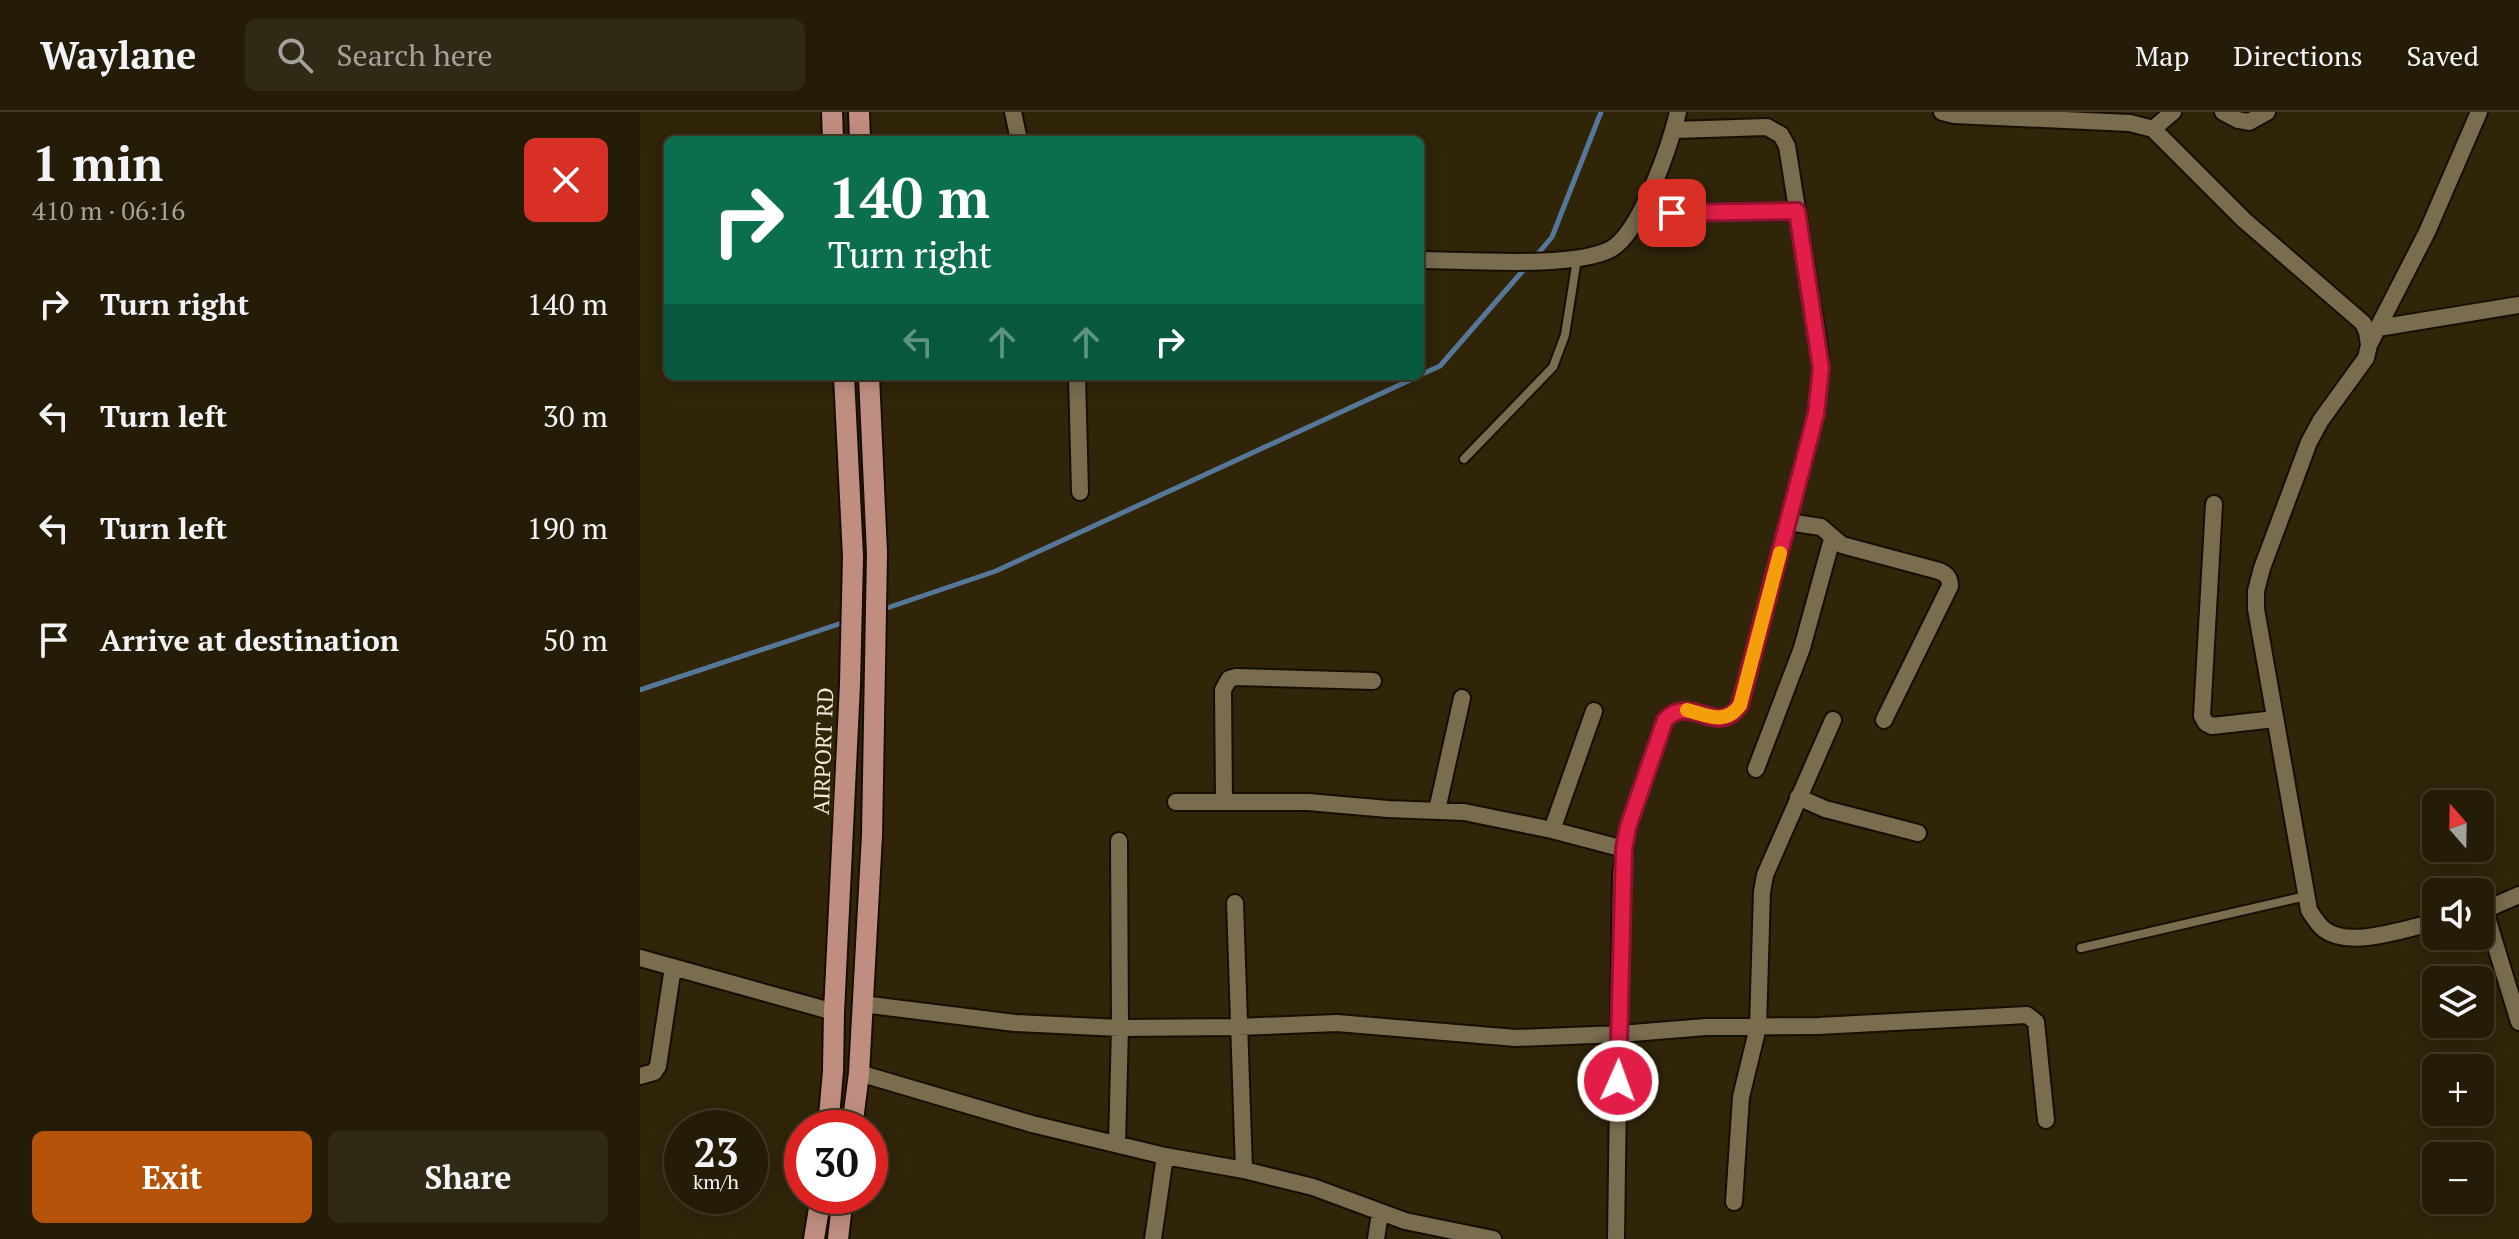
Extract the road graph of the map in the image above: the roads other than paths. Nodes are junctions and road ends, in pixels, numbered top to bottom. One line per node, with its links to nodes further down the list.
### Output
1 (832, 112): 12 (main road)
2 (859, 112): 13 (main road)
3 (1013, 112): 14 (street)
4 (1678, 112): 11 (street)
5 (1942, 112): 10 (street)
6 (2173, 112): 10 (street)
7 (2223, 112): 8 (street)
8 (2267, 112)
9 (2479, 112): 20 (street)
10 (2153, 129): 21 (street)
11 (1674, 130): 15 (street); 16 (street)
12 (833, 136)
13 (860, 136)
14 (1018, 136)
15 (1797, 211): 16 (street); 28 (street)
16 (1641, 213): 17 (street)
17 (1577, 259): 18 (street); 25 (lane)
18 (1424, 260)
19 (2519, 305): 20 (street)
20 (2378, 328): 21 (street)
21 (2369, 345): 33 (street)
22 (844, 380): 55 (main road, AIRPORT RD)
23 (869, 380): 54 (main road)
24 (1077, 380): 26 (street)
25 (1464, 459)
26 (1080, 492)
27 (2214, 504): 33 (street)
28 (1788, 522): 29 (street); 44 (street)
29 (1832, 539): 35 (street); 36 (street)
30 (1373, 681): 39 (street)
31 (1462, 698): 40 (street)
32 (1594, 711): 41 (street)
33 (2275, 719): 46 (street)
34 (1833, 720): 37 (street)
35 (1884, 720)
36 (1756, 769)
37 (1798, 797): 42 (street); 58 (street)
38 (1176, 802): 39 (street)
39 (1224, 802): 40 (street)
40 (1437, 810): 41 (street)
41 (1552, 830): 44 (street)
42 (1918, 833)
43 (1119, 841): 59 (street)
44 (1624, 849): 60 (street)
45 (2519, 895): 48 (street)
46 (2307, 896): 49 (street); 51 (lane)
47 (1235, 903): 57 (street)
48 (2494, 906)
49 (2422, 925)
50 (2494, 945): 56 (street)
51 (2081, 948)
52 (640, 958): 53 (street)
53 (673, 967): 55 (street); 62 (street)
54 (862, 1004): 59 (street); 61 (main road)
55 (834, 1012): 63 (main road, AIRPORT RD)
56 (2519, 1022)
57 (1238, 1027): 59 (street); 60 (street); 68 (street)
58 (1758, 1027): 60 (street); 65 (street); 69 (street)
59 (1120, 1028): 66 (street)
60 (1620, 1034): 78 (street)
61 (859, 1073): 64 (main road); 66 (street)
62 (640, 1076)
63 (830, 1110)
64 (854, 1110)
65 (2046, 1120)
66 (1117, 1144): 67 (street)
67 (1165, 1156): 68 (street); 75 (street)
68 (1244, 1170): 70 (street)
69 (1734, 1202)
70 (1380, 1213): 76 (street); 77 (street)
71 (818, 1214): 73 (main road)
72 (841, 1214): 74 (main road)
73 (814, 1239)
74 (838, 1239)
75 (1153, 1239)
76 (1376, 1239)
77 (1493, 1239)
78 (1616, 1239)

